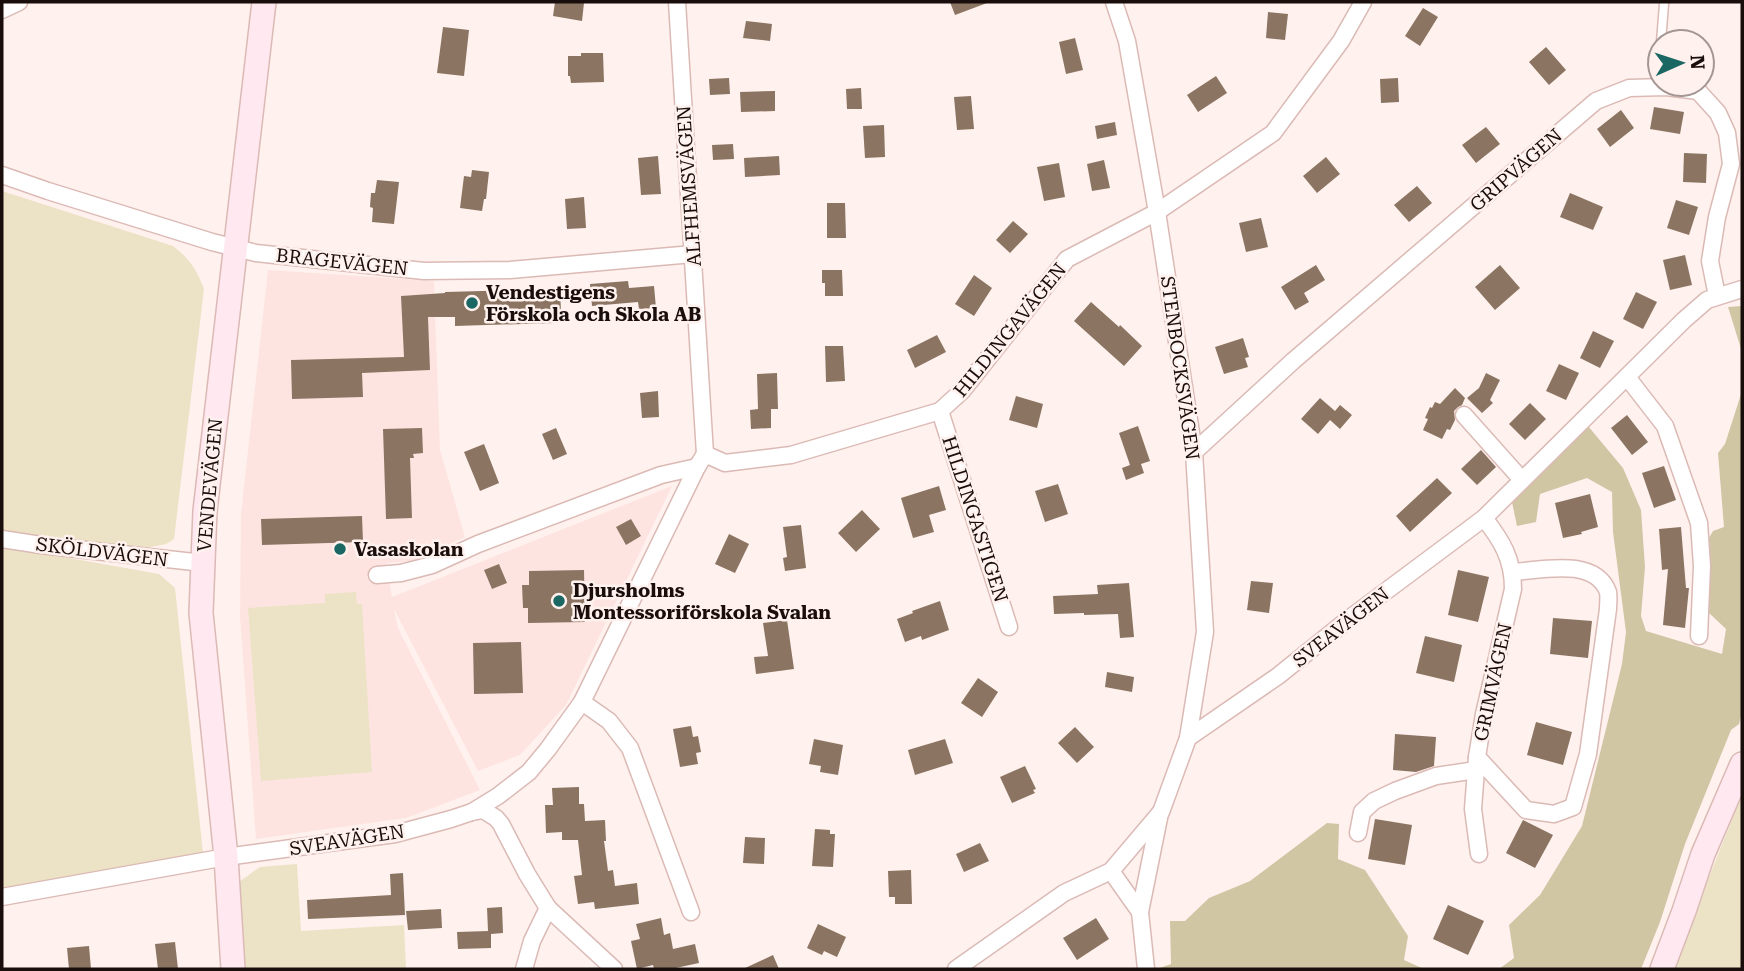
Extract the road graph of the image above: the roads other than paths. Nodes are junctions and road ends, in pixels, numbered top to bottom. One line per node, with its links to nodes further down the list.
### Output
1 (19, 2): 7 (street)
2 (264, 2): 13 (street, VENDEVÄGEN)
3 (677, 2): 14 (street, ALFHEMSVÄGEN)
4 (1114, 2): 12 (street, STENBOCKSVÄGEN)
5 (1363, 2): 12 (street, HILDINGAVÄGEN)
6 (1664, 4): 8 (lane)
7 (2, 10)
8 (1662, 28)
9 (1646, 87): 20 (street, GRIPVÄGEN)
10 (1704, 98): 16 (street, GRIPVÄGEN)
11 (2, 175): 13 (street, BRAGEVÄGEN)
12 (1157, 212): 18 (street, HILDINGAVÄGEN); 20 (street, STENBOCKSVÄGEN)
13 (236, 249): 14 (street, BRAGEVÄGEN); 25 (street, VENDEVÄGEN)
14 (693, 254): 21 (street, ALFHEMSVÄGEN)
15 (1742, 289): 16 (street, SVEAVÄGEN)
16 (1717, 296): 17 (street, SVEAVÄGEN)
17 (1627, 377): 22 (street, SVEAVÄGEN); 29 (street)
18 (940, 411): 21 (street, HILDINGAVÄGEN); 28 (street, HILDINGASTIGEN)
19 (1464, 415): 22 (street)
20 (1194, 452): 31 (street, STENBOCKSVÄGEN)
21 (701, 460): 27 (street, HILDINGAVÄGEN); 30 (street)
22 (1522, 480): 23 (street, SVEAVÄGEN)
23 (1484, 518): 26 (street, GRIMVÄGEN); 31 (street, SVEAVÄGEN)
24 (2, 539): 25 (street, SKÖLDVÄGEN)
25 (203, 564): 38 (street, VENDEVÄGEN)
26 (1513, 572): 32 (street, GRIMVÄGEN); 32 (street)
27 (377, 575)
28 (1009, 627)
29 (1699, 636)
30 (582, 702): 34 (street); 42 (street)
31 (1188, 738): 35 (street)
32 (1476, 763): 36 (street); 37 (street, GRIMVÄGEN)
33 (1742, 764): 49 (street)
34 (471, 812): 38 (street, SVEAVÄGEN); 41 (street)
35 (1161, 812): 39 (street); 43 (street)
36 (1358, 833)
37 (1479, 854)
38 (226, 857): 40 (street, SVEAVÄGEN); 44 (street, VENDEVÄGEN)
39 (1111, 871): 43 (street); 47 (street)
40 (2, 897)
41 (548, 908): 45 (street); 46 (street)
42 (691, 912)
43 (1140, 912): 48 (street)
44 (233, 969)
45 (524, 969)
46 (614, 969)
47 (956, 969)
48 (1146, 969)
49 (1662, 969)

